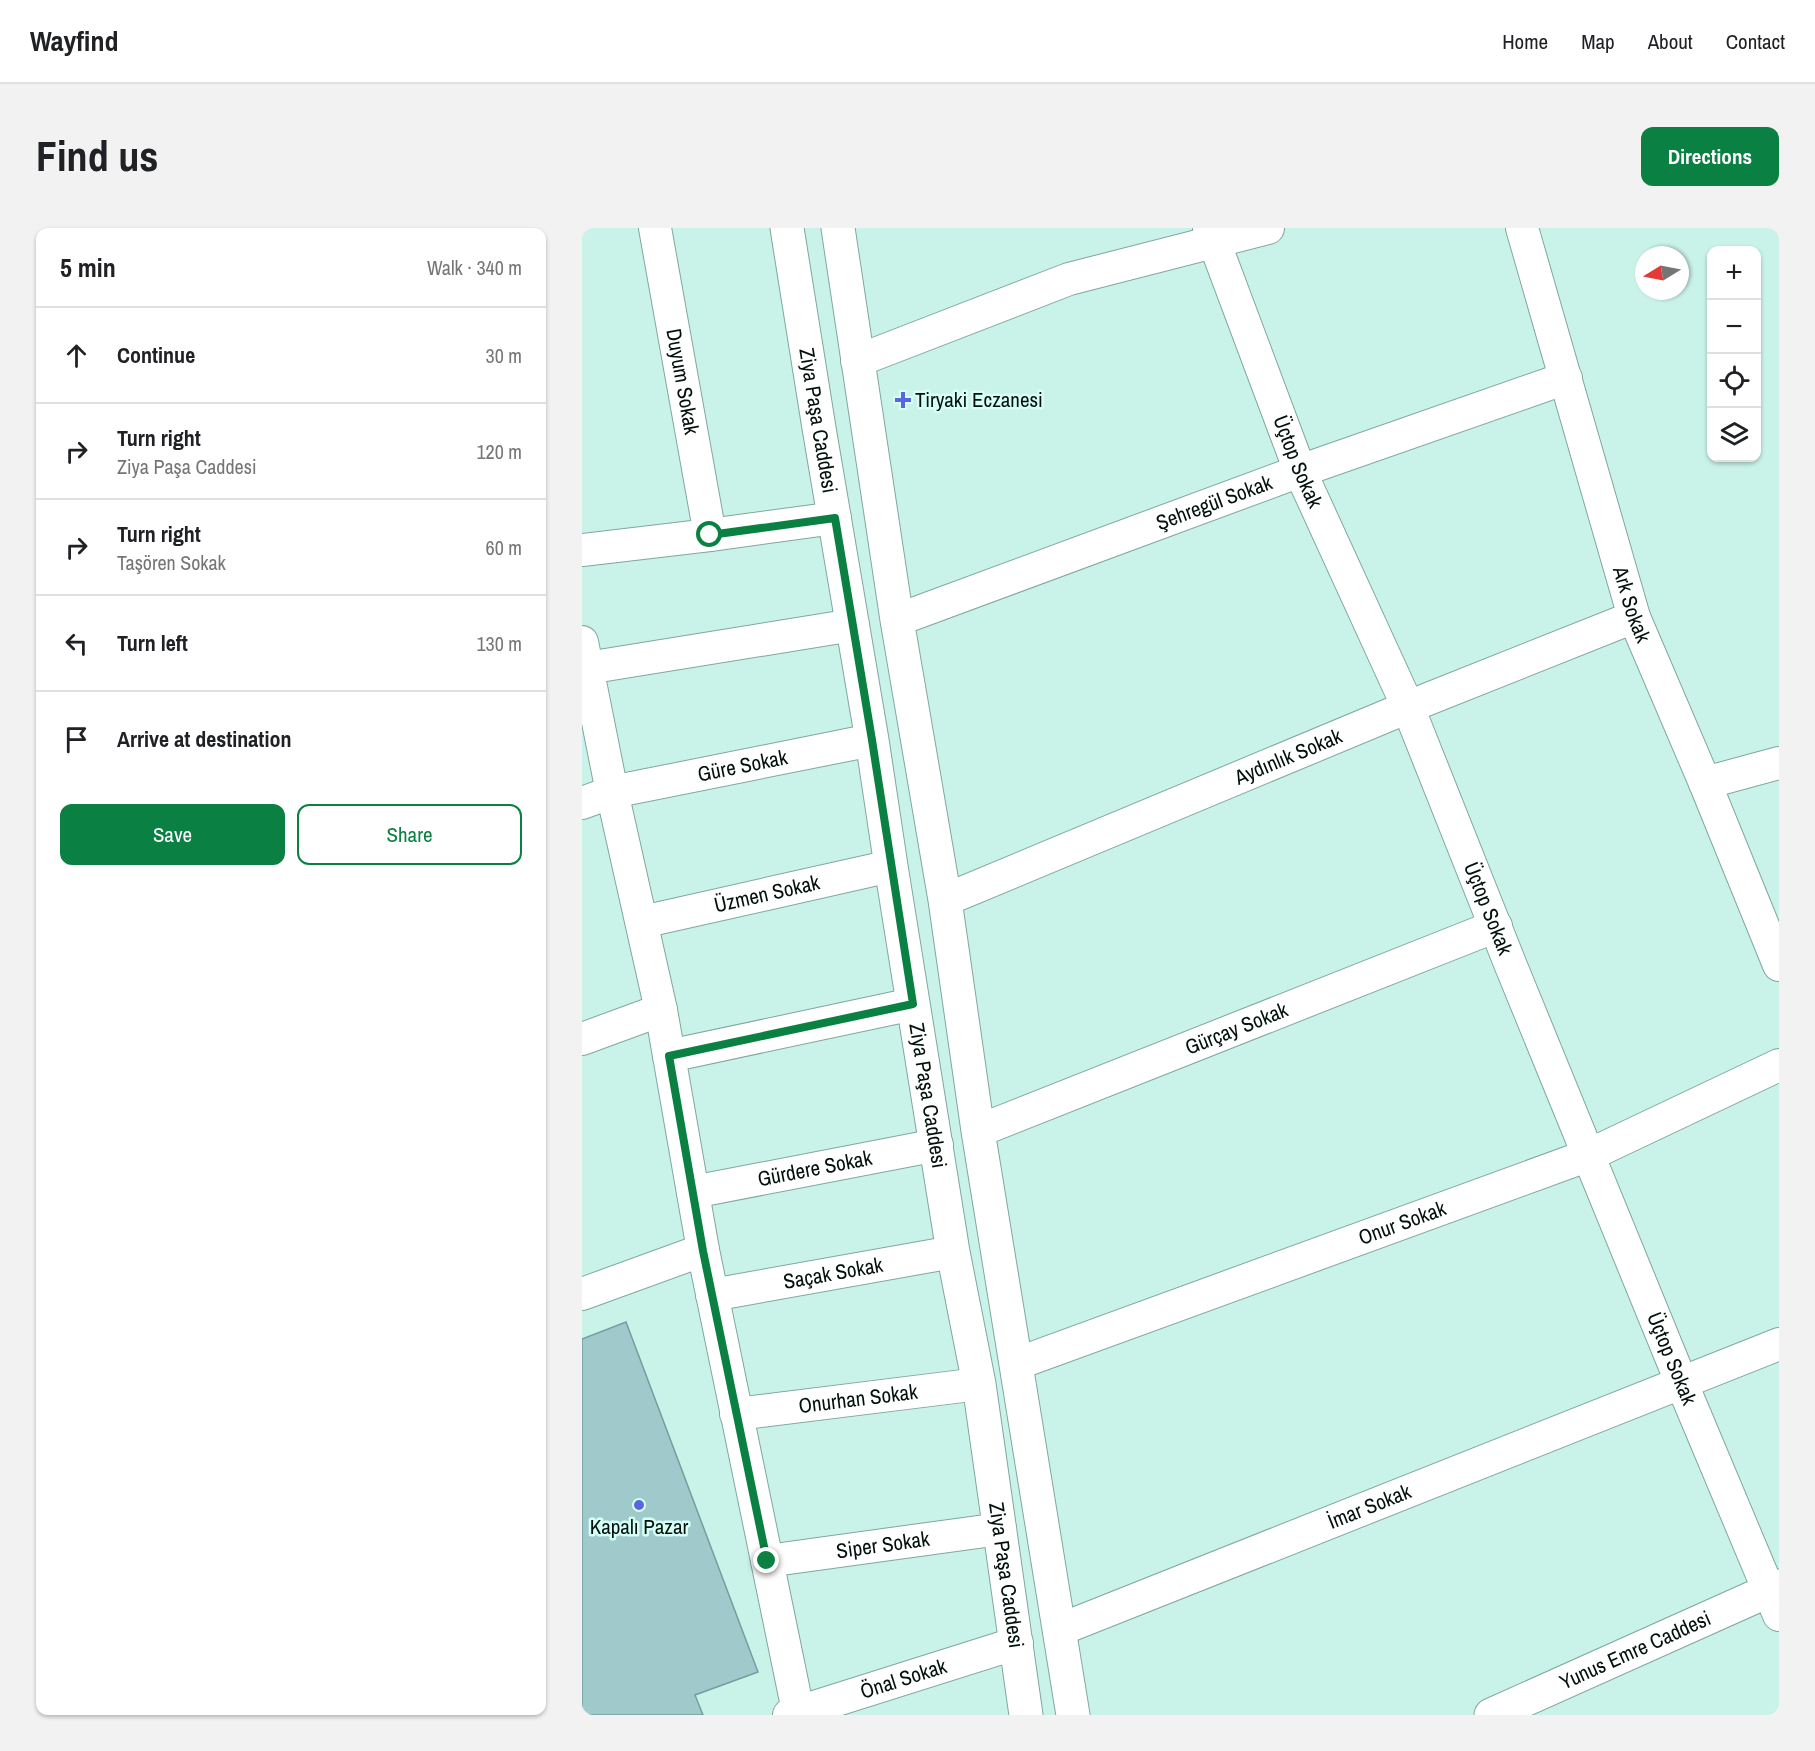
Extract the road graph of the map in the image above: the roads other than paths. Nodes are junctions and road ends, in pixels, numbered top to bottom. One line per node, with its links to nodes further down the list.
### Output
1 (656, 228): 11 (street, Duyum Sokak)
2 (787, 228): 10 (main road, Ziya Paşa Caddesi)
3 (838, 228): 7 (main road, Ziya Paşa Caddesi)
4 (1268, 228): 6 (street)
5 (1522, 228): 8 (street, Ark Sokak)
6 (1212, 235): 7 (street); 9 (street, Üçtop Sokak)
7 (857, 361): 14 (main road, Ziya Paşa Caddesi)
8 (1566, 378): 9 (street, Şehregül Sokak); 13 (street, Ark Sokak)
9 (1300, 471): 14 (street, Şehregül Sokak); 17 (street, Üçtop Sokak)
10 (835, 518): 11 (street); 15 (main road, Ziya Paşa Caddesi)
11 (710, 535): 12 (street)
12 (582, 550)
13 (1634, 617): 17 (street, Aydınlık Sokak); 20 (street, Ark Sokak)
14 (897, 620): 24 (main road, Ziya Paşa Caddesi)
15 (853, 624): 16 (street); 18 (main road, Ziya Paşa Caddesi)
16 (585, 655): 21 (street)
17 (1408, 707): 24 (street, Aydınlık Sokak); 26 (street, Üçtop Sokak)
18 (872, 740): 21 (street, Güre Sokak); 23 (main road, Ziya Paşa Caddesi)
19 (1779, 763): 20 (street)
20 (1705, 783): 27 (street, Ark Sokak)
21 (612, 792): 22 (street, Güre Sokak); 25 (street)
22 (582, 802)
23 (891, 866): 25 (street, Üzmen Sokak); 28 (main road, Ziya Paşa Caddesi)
24 (945, 900): 33 (main road, Ziya Paşa Caddesi)
25 (642, 922): 29 (street)
26 (1496, 926): 33 (street, Gürçay Sokak); 35 (street, Üçtop Sokak)
27 (1779, 965)
28 (913, 1004): 31 (street); 34 (main road, Ziya Paşa Caddesi)
29 (661, 1010): 30 (street); 31 (street)
30 (582, 1039)
31 (669, 1056): 36 (street)
32 (1779, 1065): 35 (street, Onur Sokak)
33 (978, 1131): 42 (main road, Ziya Paşa Caddesi)
34 (937, 1144): 36 (street, Gürdere Sokak); 38 (main road, Ziya Paşa Caddesi)
35 (1589, 1155): 42 (street, Onur Sokak); 44 (street, Üçtop Sokak)
36 (693, 1192): 37 (street)
37 (703, 1251): 39 (street); 40 (street)
38 (953, 1252): 40 (street, Saçak Sokak); 43 (main road, Ziya Paşa Caddesi)
39 (582, 1294)
40 (712, 1295): 45 (street)
41 (1779, 1344): 44 (street, İmar Sokak)
42 (1016, 1364): 49 (main road, Ziya Paşa Caddesi)
43 (979, 1384): 45 (street, Onurhan Sokak); 46 (main road, Ziya Paşa Caddesi)
44 (1682, 1384): 48 (street, Üçtop Sokak); 49 (street, İmar Sokak)
45 (736, 1414): 47 (street)
46 (1000, 1529): 47 (street, Siper Sokak); 50 (main road, Ziya Paşa Caddesi)
47 (767, 1561): 51 (street)
48 (1776, 1597): 54 (main road, Yunus Emre Caddesi)
49 (1059, 1630): 53 (main road, Ziya Paşa Caddesi)
50 (1017, 1643): 51 (street, Önal Sokak); 52 (main road, Ziya Paşa Caddesi)
51 (793, 1713)
52 (1026, 1715)
53 (1073, 1715)
54 (1491, 1715)

